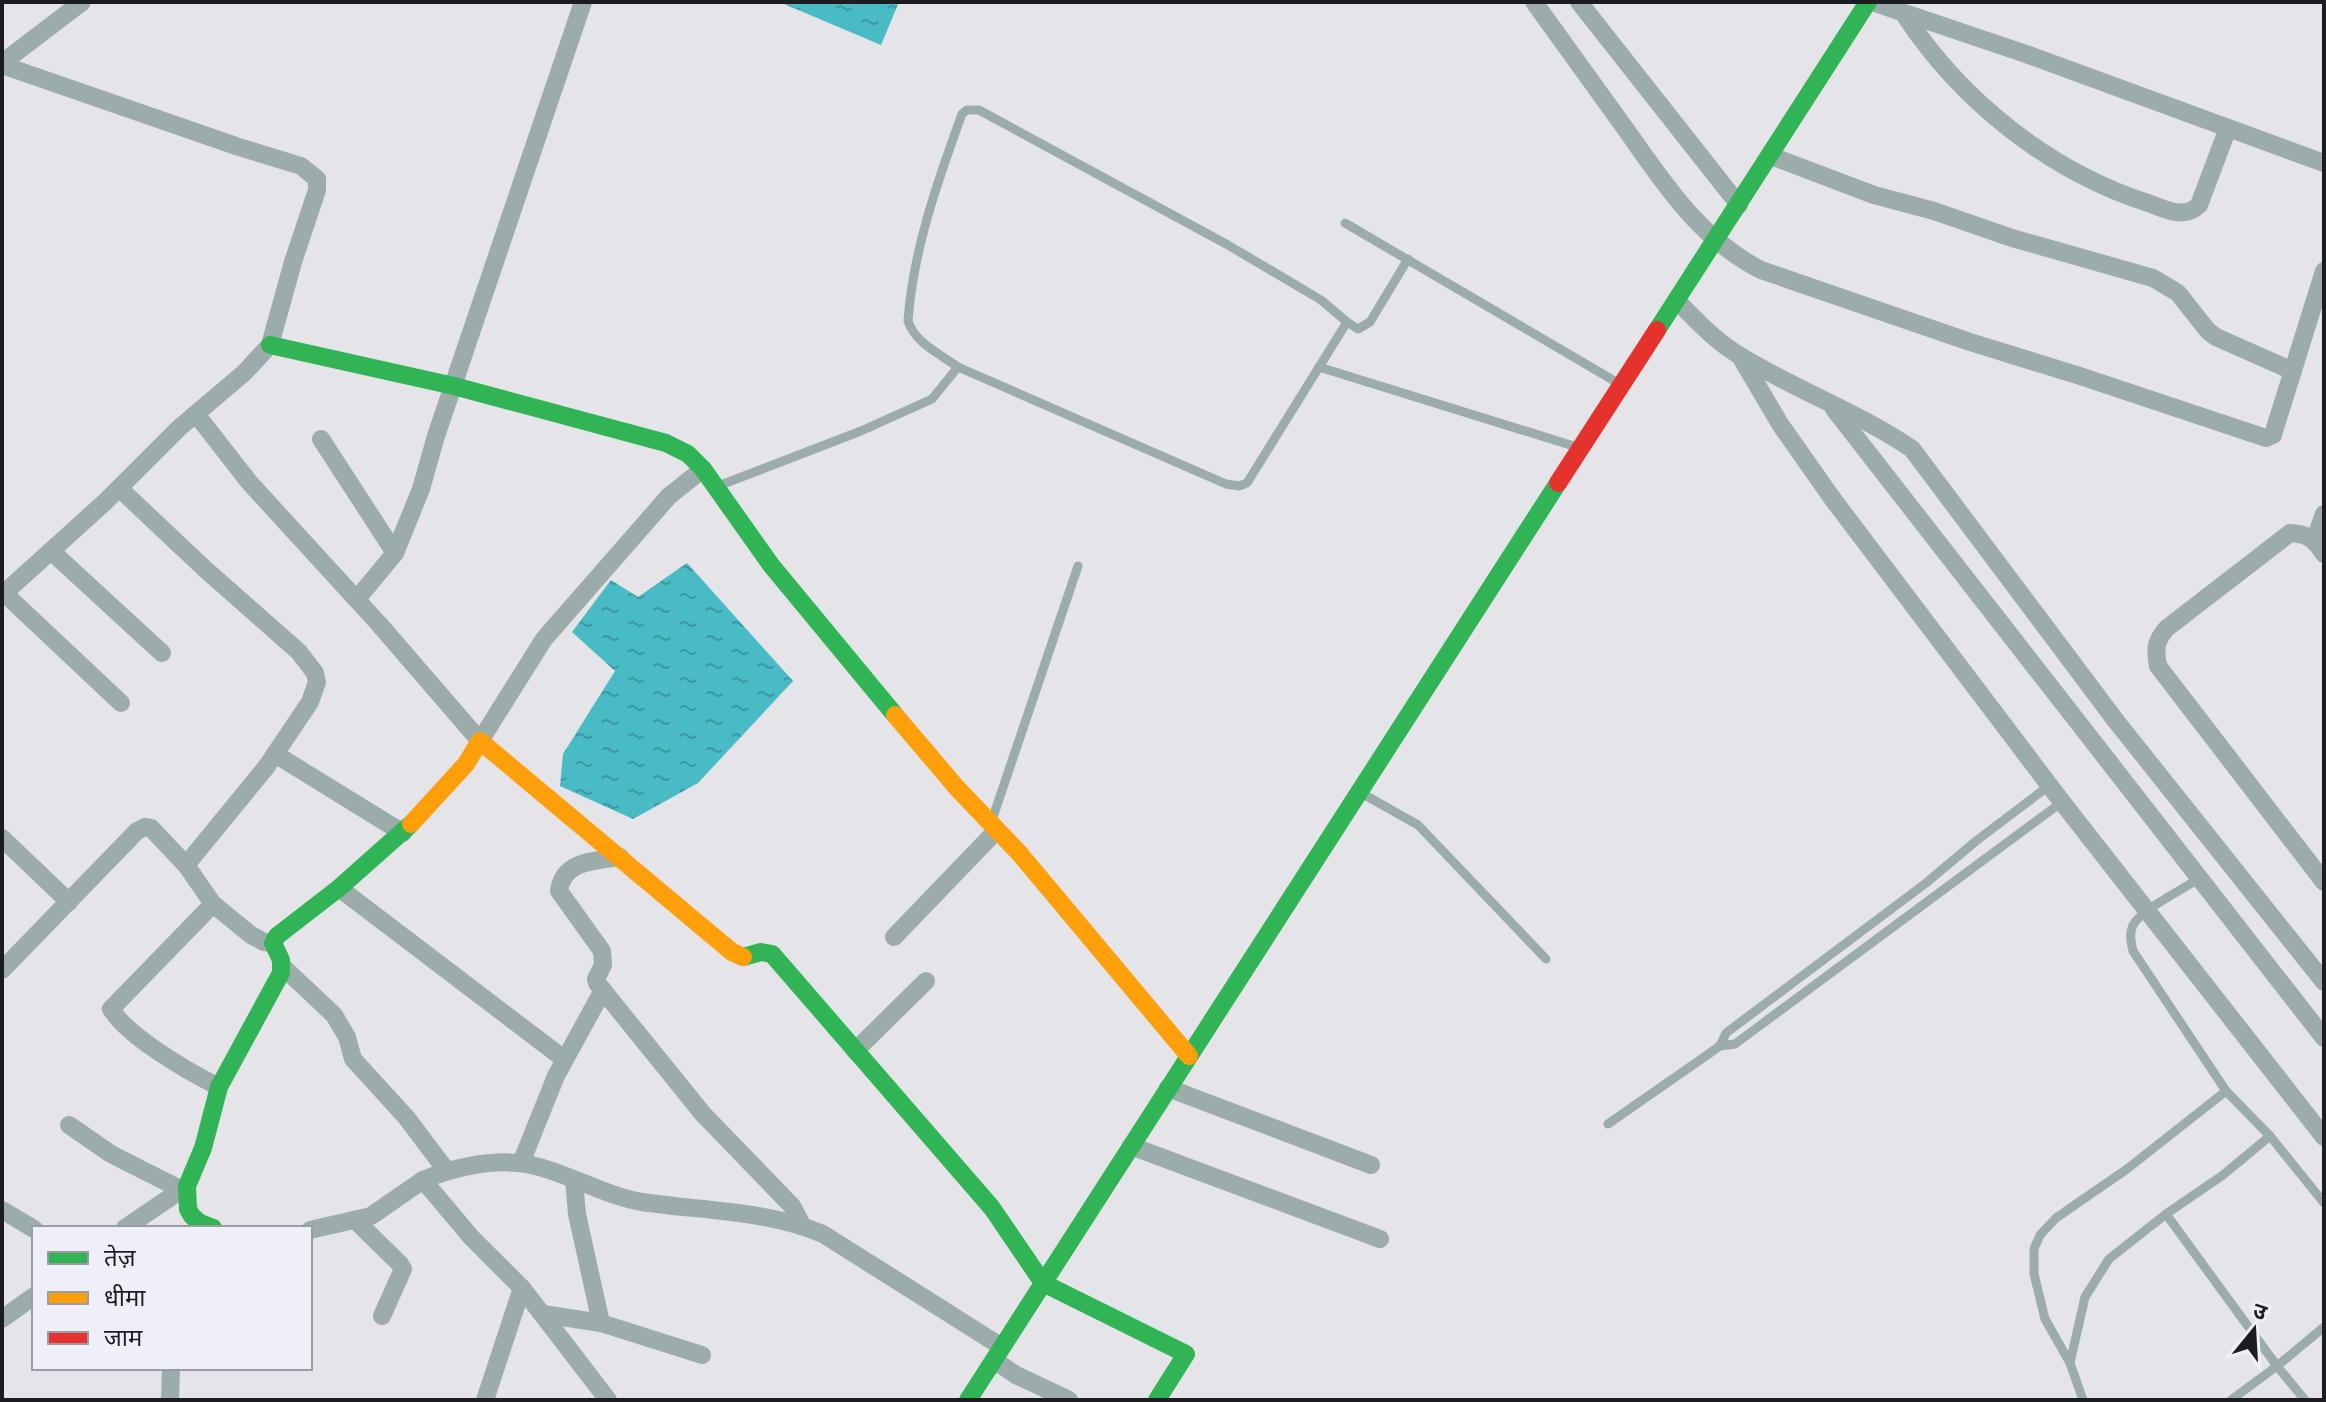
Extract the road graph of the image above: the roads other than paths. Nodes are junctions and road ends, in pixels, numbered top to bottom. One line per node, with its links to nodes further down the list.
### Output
1 (82, 2): 7 (street)
2 (583, 2): 24 (street)
3 (1534, 2): 13 (street)
4 (1579, 2): 11 (street)
5 (1870, 2): 6 (street); 9 (street)
6 (1904, 14): 8 (street); 8 (street)
7 (2, 64): 18 (street)
8 (2228, 128): 10 (street)
9 (1771, 156): 11 (street); 22 (street)
10 (2324, 163)
11 (1739, 205): 13 (street)
12 (1345, 223): 14 (lane)
13 (1716, 241): 16 (street); 22 (street)
14 (1408, 259): 17 (lane); 23 (lane)
15 (2324, 271): 22 (street)
16 (1677, 301): 19 (street); 23 (street)
17 (1347, 322): 20 (lane); 21 (lane)
18 (270, 345): 24 (street); 26 (street)
19 (1740, 356): 25 (street); 43 (street)
20 (958, 367): 21 (lane); 30 (lane)
21 (1319, 367): 28 (lane)
22 (2293, 371)
23 (1621, 385): 28 (street)
24 (454, 386): 29 (street); 35 (street)
25 (1833, 406): 53 (street); 65 (street)
26 (196, 414): 31 (street); 38 (street)
27 (321, 439): 35 (street)
28 (1580, 448): 44 (street)
29 (703, 469): 30 (street); 41 (street)
30 (715, 487): 46 (street)
31 (119, 488): 34 (street); 42 (street)
32 (2324, 514): 33 (street)
33 (2319, 547): 54 (street)
34 (51, 551): 37 (street); 39 (street)
35 (395, 553): 38 (street)
36 (1078, 566): 46 (lane)
37 (3, 594): 40 (street)
38 (357, 599): 41 (street)
39 (162, 653)
40 (121, 703)
41 (480, 741): 47 (street); 50 (street)
42 (275, 754): 47 (street); 52 (street)
43 (2050, 785): 45 (street); 49 (lane)
44 (1358, 791): 61 (lane); 70 (street)
45 (2062, 802): 51 (lane); 58 (street)
46 (994, 826): 59 (street); 70 (street)
47 (403, 833): 55 (street)
48 (2, 838): 56 (street)
49 (1976, 841): 51 (lane); 68 (lane)
50 (620, 857): 66 (street); 69 (street)
51 (1987, 858): 68 (lane)
52 (186, 865): 56 (street); 57 (street)
53 (2198, 879): 58 (lane); 67 (street)
54 (2324, 882)
55 (339, 888): 60 (street); 71 (street)
56 (69, 902): 63 (street)
57 (213, 904): 60 (street); 72 (street)
58 (2148, 911): 74 (lane); 78 (street)
59 (894, 937)
60 (273, 943): 62 (street)
61 (1546, 959)
62 (283, 967): 72 (street); 82 (street)
63 (2, 970)
64 (926, 981): 69 (street)
65 (2324, 982)
66 (603, 990): 71 (street); 91 (street)
67 (2324, 1038)
68 (1720, 1046): 75 (lane)
69 (855, 1051): 96 (street)
70 (1189, 1056): 73 (street)
71 (564, 1059): 80 (street)
72 (219, 1087): 85 (street)
73 (1168, 1088): 79 (street); 81 (street)
74 (2226, 1091): 77 (lane); 106 (lane)
75 (1608, 1124)
76 (69, 1125): 85 (street)
77 (2270, 1136): 86 (lane); 88 (lane)
78 (2324, 1137)
79 (1131, 1146): 95 (street); 96 (street)
80 (521, 1163): 82 (street); 84 (street)
81 (1371, 1165)
82 (446, 1170): 83 (street)
83 (423, 1180): 89 (street); 97 (street)
84 (574, 1180): 91 (street); 102 (street)
85 (185, 1188): 90 (street); 92 (street)
86 (2324, 1203)
87 (2, 1210): 93 (street)
88 (2166, 1214): 106 (lane); 107 (lane)
89 (355, 1220): 94 (street); 100 (street)
90 (191, 1222)
91 (802, 1225): 104 (street)
92 (128, 1226)
93 (32, 1228)
94 (312, 1230)
95 (1380, 1239)
96 (1043, 1283): 104 (street); 114 (street)
97 (522, 1288): 99 (street); 110 (street)
98 (32, 1297): 101 (street)
99 (543, 1314): 102 (street); 111 (street)
100 (382, 1316)
101 (2, 1319)
102 (601, 1323): 105 (street)
103 (2324, 1327): 107 (lane)
104 (998, 1354): 112 (street); 113 (street)
105 (702, 1355)
106 (2070, 1363): 115 (lane)
107 (2277, 1366): 116 (lane); 117 (lane)
108 (171, 1370): 109 (street)
109 (170, 1400)
110 (485, 1400)
111 (608, 1400)
112 (968, 1400)
113 (1069, 1400)
114 (1157, 1400)
115 (2083, 1400)
116 (2231, 1400)
117 (2305, 1400)

